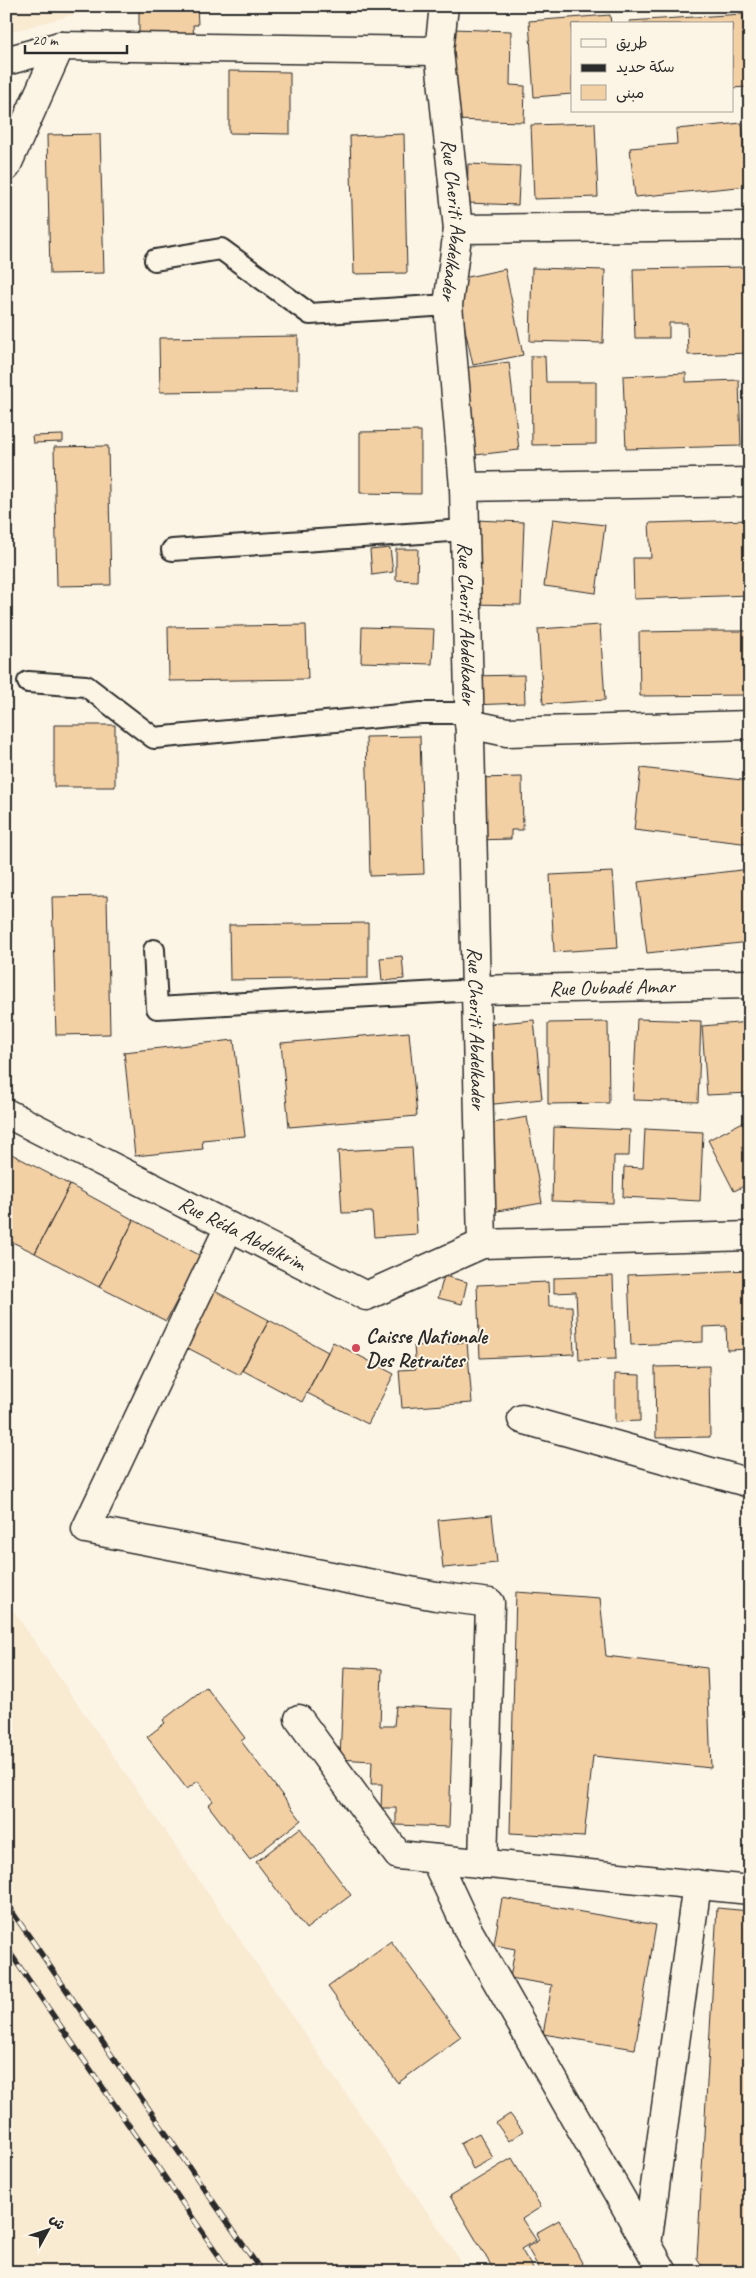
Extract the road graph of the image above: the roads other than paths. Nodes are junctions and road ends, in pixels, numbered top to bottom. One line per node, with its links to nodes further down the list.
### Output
1 (444, 6): 3 (street, Rue Cheriti Abdelkader)
2 (60, 46): 3 (street); 4 (street); 5 (street)
3 (439, 51): 7 (street, Rue Cheriti Abdelkader)
4 (6, 61)
5 (6, 167)
6 (750, 226): 7 (street)
7 (458, 229): 9 (street, Rue Cheriti Abdelkader)
8 (155, 260): 9 (lane)
9 (448, 305): 11 (street, Rue Cheriti Abdelkader)
10 (750, 482): 11 (street)
11 (464, 487): 12 (street, Rue Cheriti Abdelkader)
12 (465, 530): 13 (lane); 15 (street, Rue Cheriti Abdelkader)
13 (172, 550)
14 (28, 682): 15 (lane)
15 (469, 719): 16 (street); 19 (street, Rue Cheriti Abdelkader)
16 (750, 725)
17 (154, 950): 19 (lane)
18 (750, 984): 19 (street, Rue Oubadé Amar)
19 (476, 990): 23 (street, Rue Cheriti Abdelkader)
20 (6, 1113): 21 (street, Rue Réda Abdelkrim)
21 (229, 1227): 23 (street, Rue Réda Abdelkrim); 28 (street)
22 (750, 1236): 23 (street)
23 (482, 1244)
24 (522, 1419): 25 (street)
25 (750, 1483)
26 (299, 1718): 27 (street)
27 (435, 1859): 28 (street); 31 (street)
28 (483, 1864): 29 (street)
29 (697, 1884): 30 (street); 31 (street)
30 (750, 1890)
31 (647, 2244): 32 (street)
32 (662, 2272)

